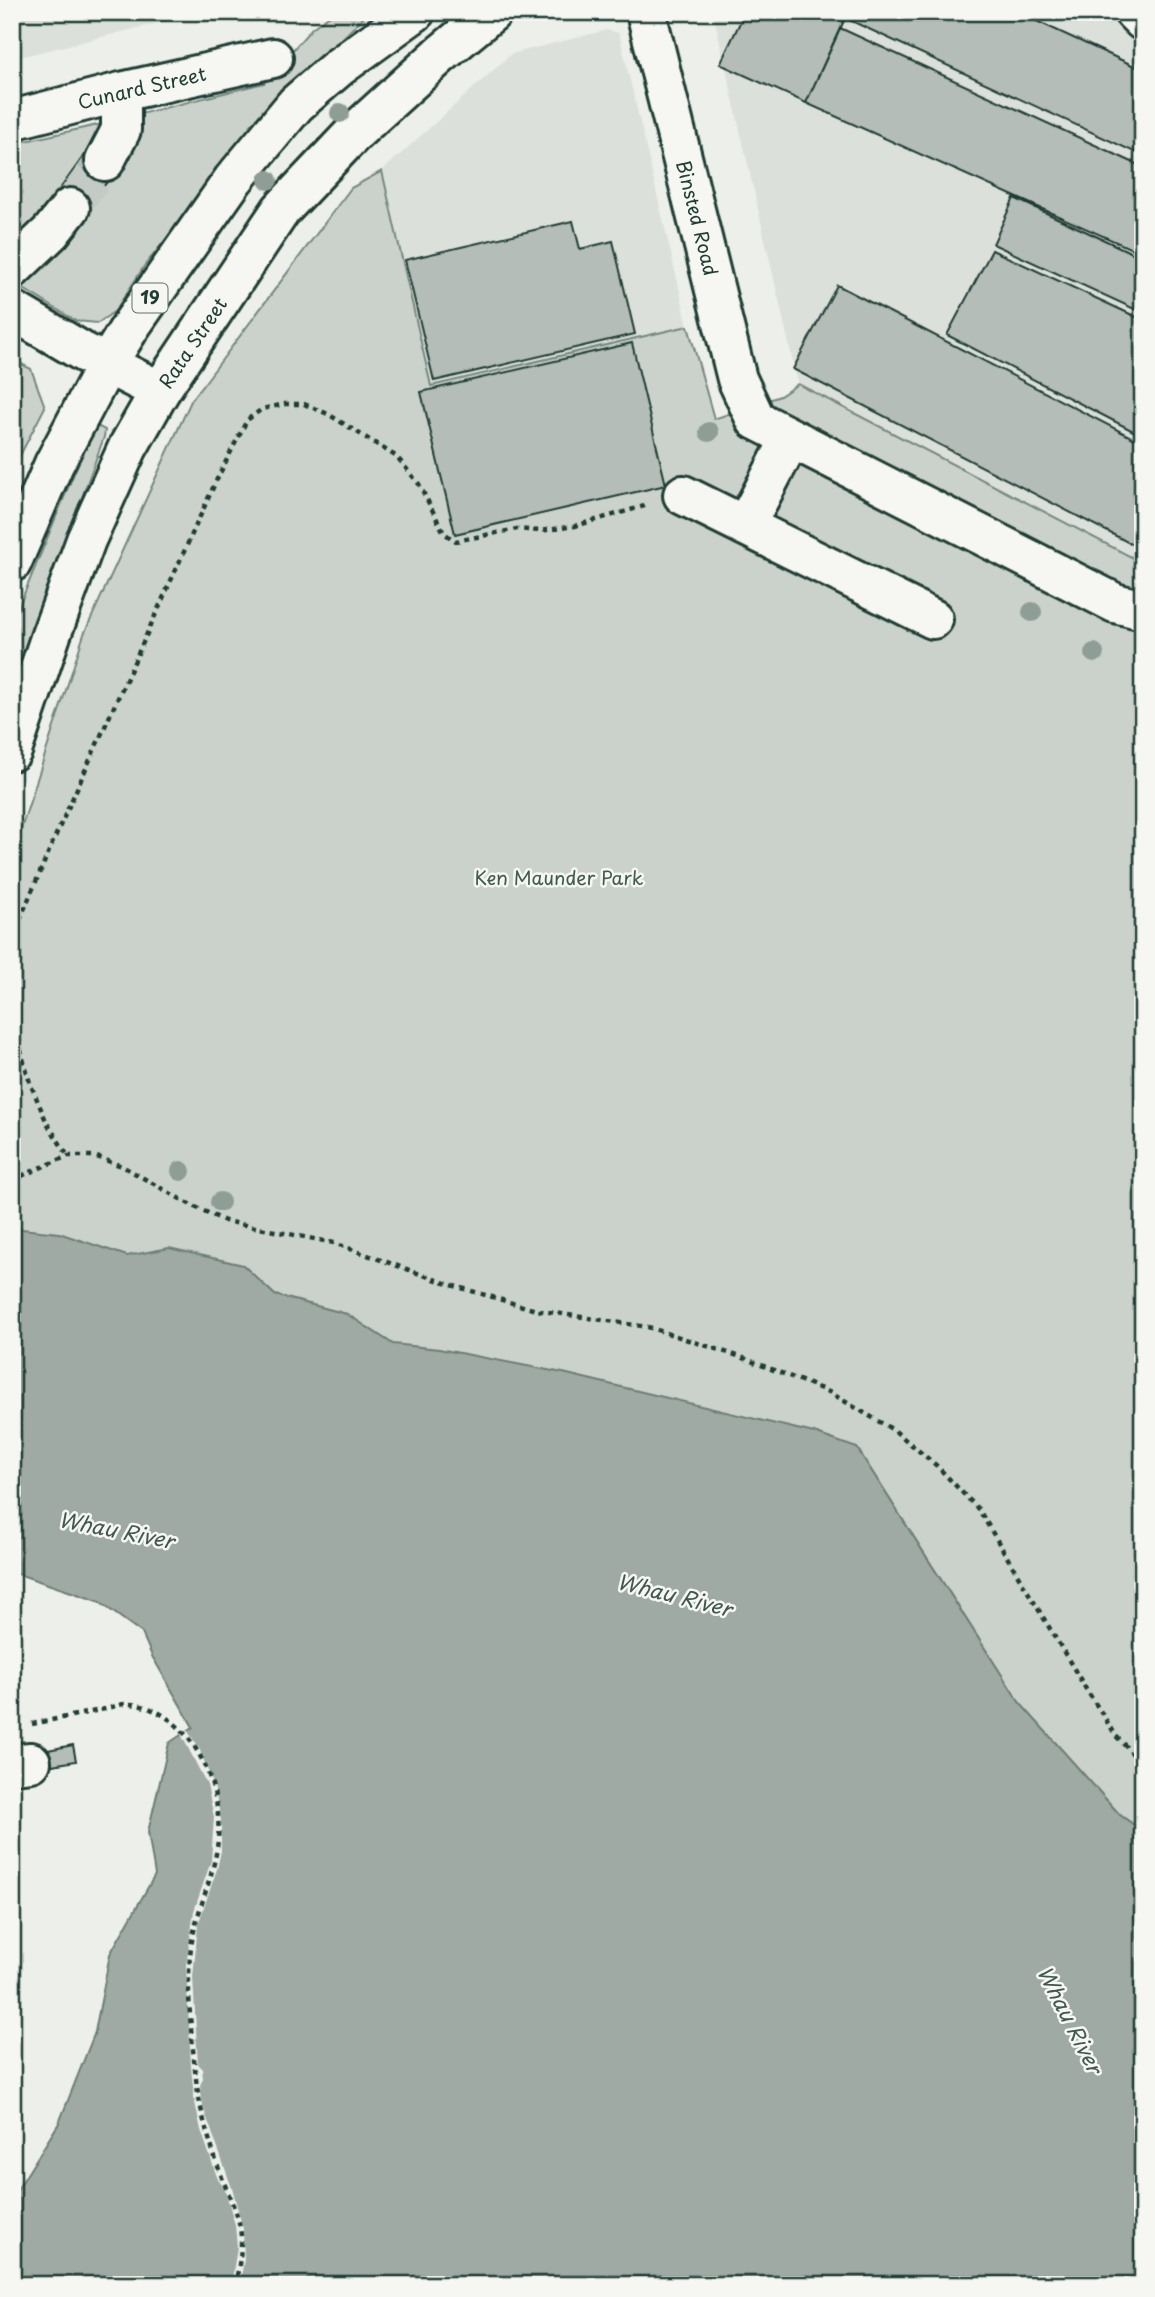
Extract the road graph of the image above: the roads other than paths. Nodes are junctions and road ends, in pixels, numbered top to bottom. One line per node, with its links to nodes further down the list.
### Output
1 (415, 12): 13 (main road, 19)
2 (492, 12): 14 (main road, Rata Street)
3 (646, 12): 15 (main road, Binsted Road)
4 (1134, 12): 5 (main road)
5 (1143, 21)
6 (273, 58): 7 (main road, Cunard Street)
7 (121, 92): 8 (main road, Cunard Street); 9 (main road)
8 (12, 120)
9 (105, 161)
10 (69, 208): 11 (main road)
11 (12, 269)
12 (12, 310): 13 (main road)
13 (107, 364): 14 (main road); 18 (main road, 19)
14 (160, 391): 21 (main road, Rata Street)
15 (791, 438): 17 (main road); 19 (main road)
16 (667, 500): 17 (main road)
17 (745, 526): 20 (main road)
18 (12, 562)
19 (1143, 610)
20 (933, 619)
21 (12, 751)

